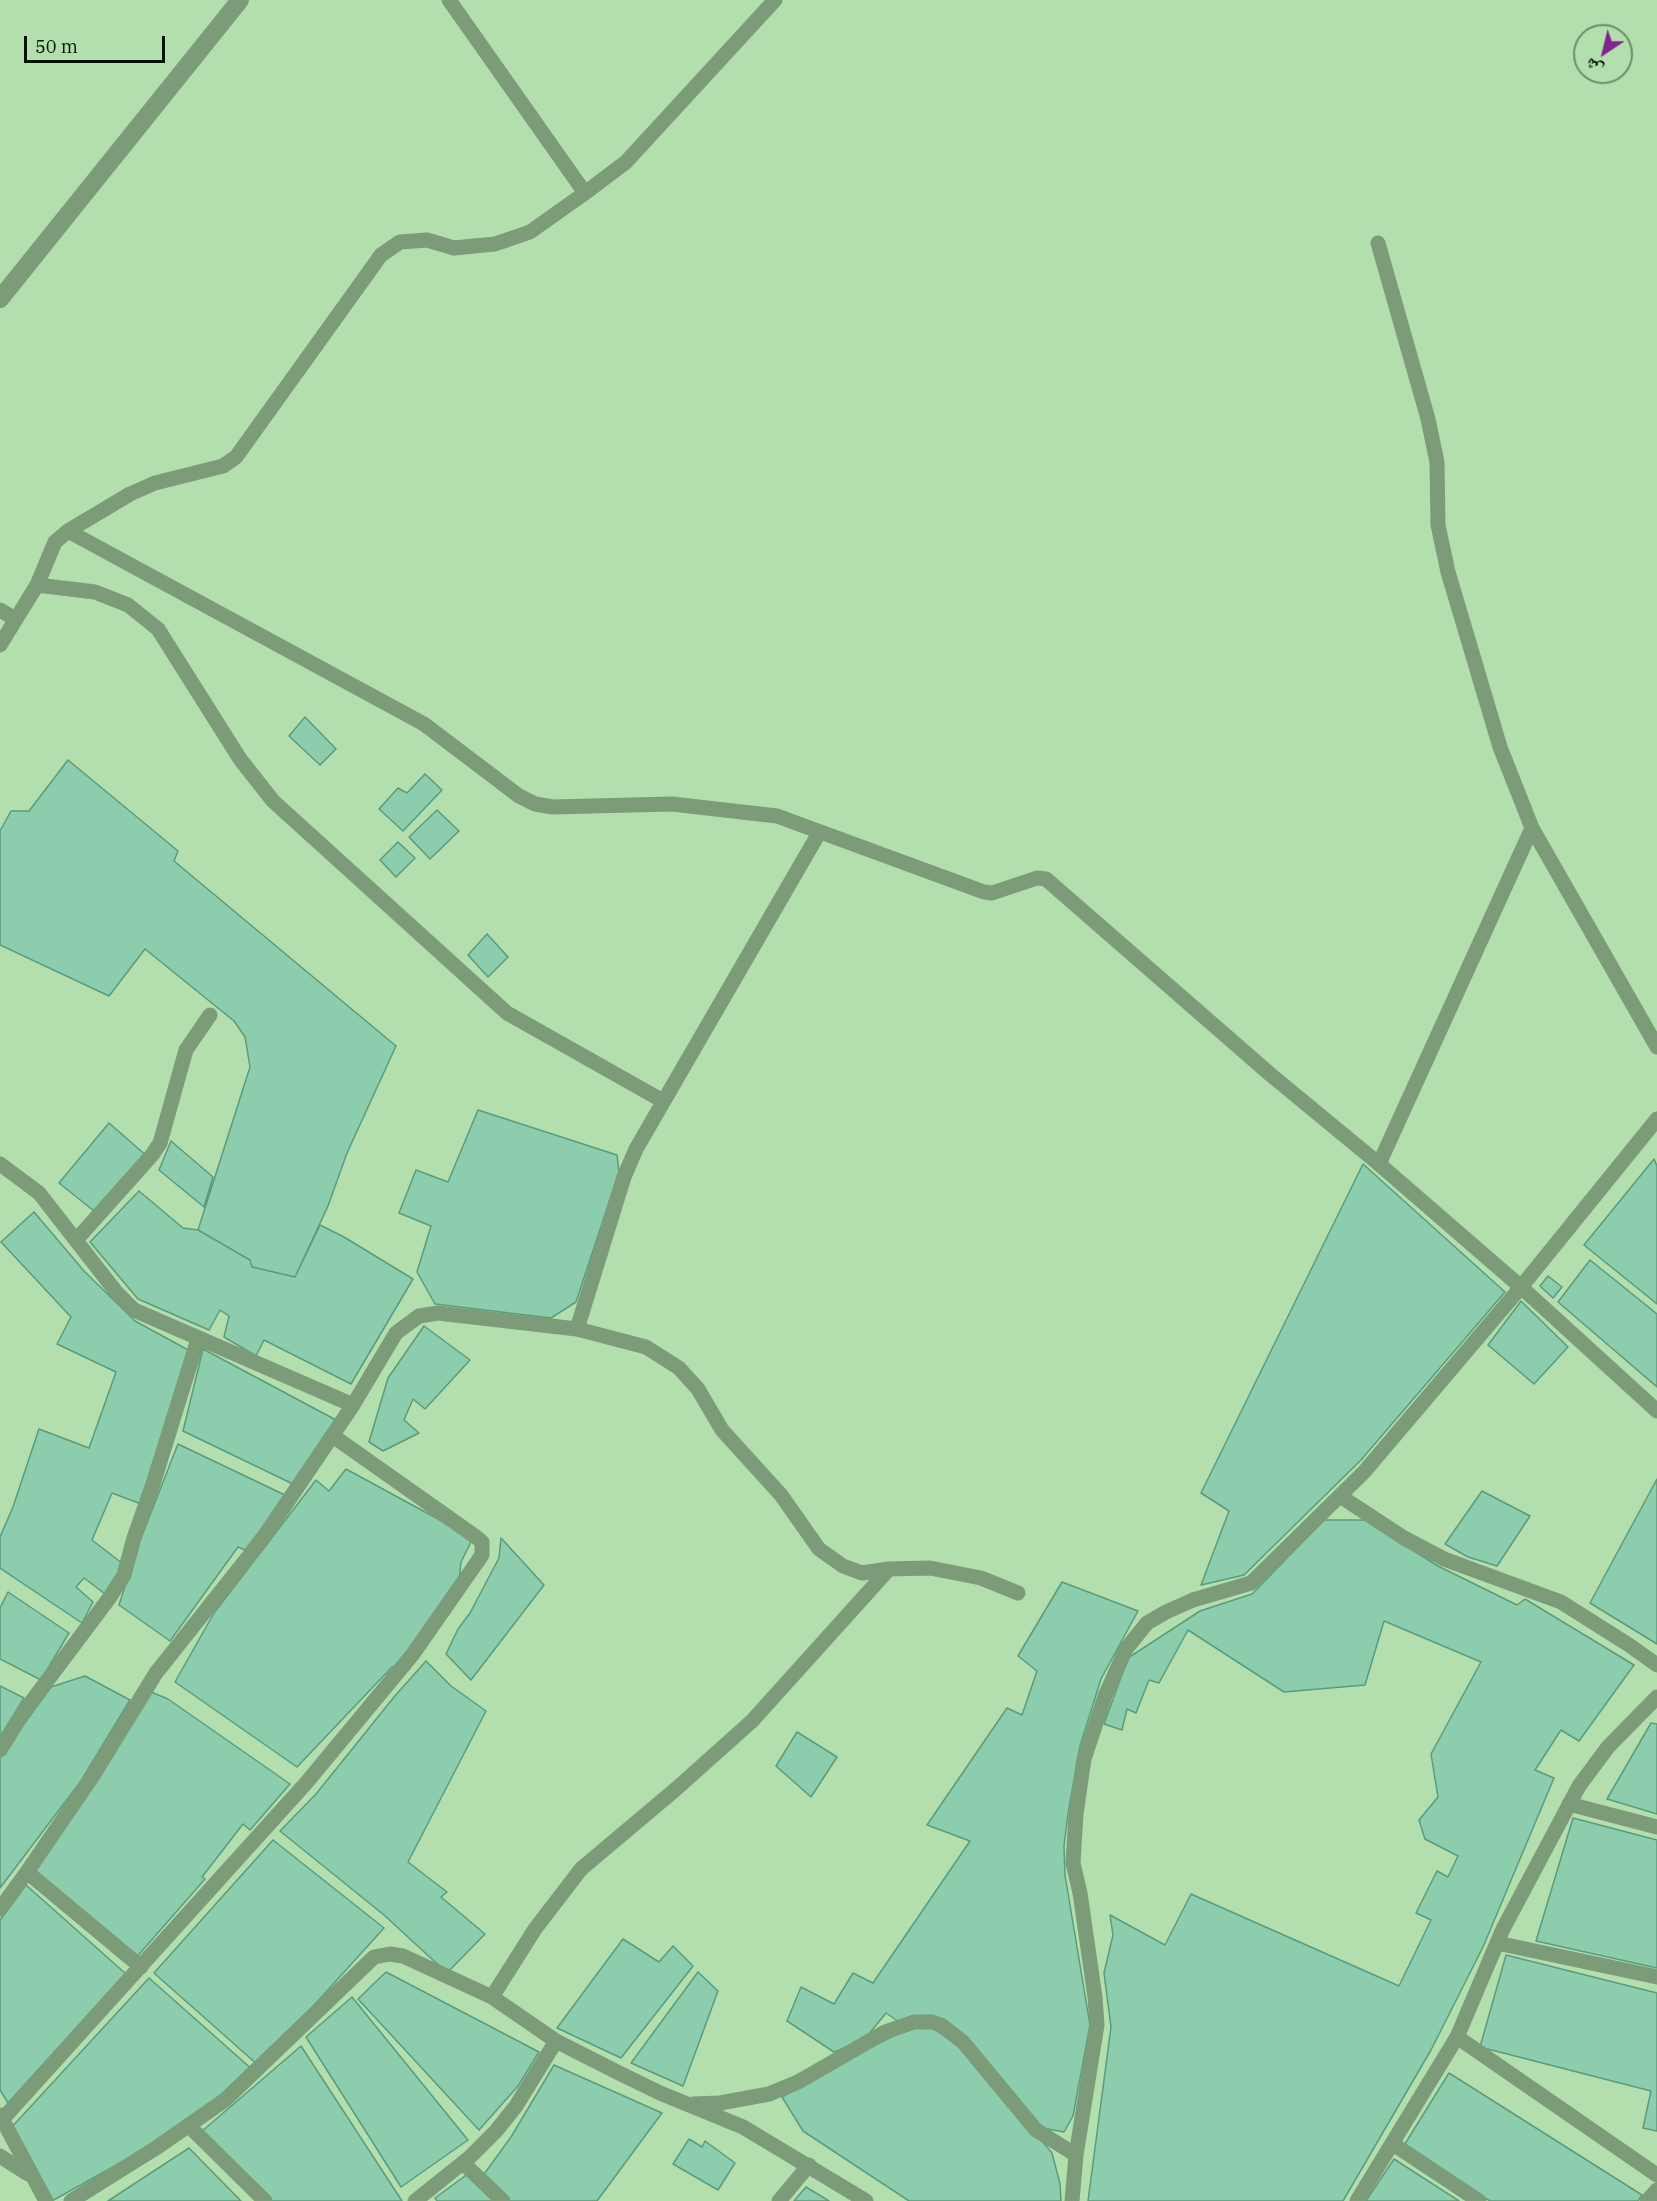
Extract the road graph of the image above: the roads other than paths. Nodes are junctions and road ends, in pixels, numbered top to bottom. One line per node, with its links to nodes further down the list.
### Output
1 (240, 0): 6 (street)
2 (449, 0): 4 (street)
3 (775, 0): 4 (street)
4 (585, 193): 7 (street)
5 (1378, 243): 12 (street)
6 (0, 299)
7 (68, 531): 8 (street); 13 (street)
8 (37, 585): 10 (street); 16 (street)
9 (0, 610): 10 (street)
10 (15, 619): 11 (street)
11 (0, 645)
12 (1533, 828): 15 (street); 19 (street)
13 (819, 833): 16 (street); 19 (street)
14 (210, 1015): 20 (street)
15 (1657, 1047)
16 (663, 1101): 22 (street)
17 (1656, 1123): 21 (street)
18 (0, 1164): 20 (street)
19 (1379, 1164): 21 (street)
20 (77, 1239): 23 (street)
21 (1521, 1287): 25 (street); 27 (street)
22 (576, 1329): 24 (street); 28 (street)
23 (198, 1339): 24 (street); 32 (street)
24 (353, 1405): 26 (street)
25 (1657, 1411)
26 (333, 1436): 35 (street); 38 (street)
27 (1340, 1496): 30 (street); 47 (street)
28 (889, 1569): 29 (street); 40 (street)
29 (1018, 1593)
30 (1657, 1665)
31 (1657, 1697): 33 (street)
32 (0, 1750)
33 (1569, 1804): 34 (street); 37 (street)
34 (1657, 1827)
35 (27, 1872): 36 (street); 38 (street)
36 (0, 1908)
37 (1497, 1942): 39 (street); 41 (street)
38 (141, 1967): 44 (street)
39 (1657, 1977)
40 (492, 1997): 42 (street); 45 (street)
41 (1457, 2037): 46 (street); 51 (street)
42 (556, 2041): 43 (street); 49 (street)
43 (691, 2104): 47 (street); 50 (street)
44 (0, 2119): 52 (street)
45 (189, 2126): 55 (street); 56 (street)
46 (1393, 2144): 62 (street); 63 (street)
47 (1076, 2155): 61 (street)
48 (0, 2156): 52 (street)
49 (463, 2163): 57 (street); 58 (street)
50 (809, 2165): 59 (street); 60 (street)
51 (1657, 2175)
52 (33, 2177): 54 (street)
53 (1657, 2190): 64 (street)
54 (46, 2201)
55 (71, 2201)
56 (265, 2201)
57 (415, 2201)
58 (503, 2201)
59 (779, 2201)
60 (866, 2201)
61 (1072, 2201)
62 (1357, 2201)
63 (1479, 2201)
64 (1647, 2201)

